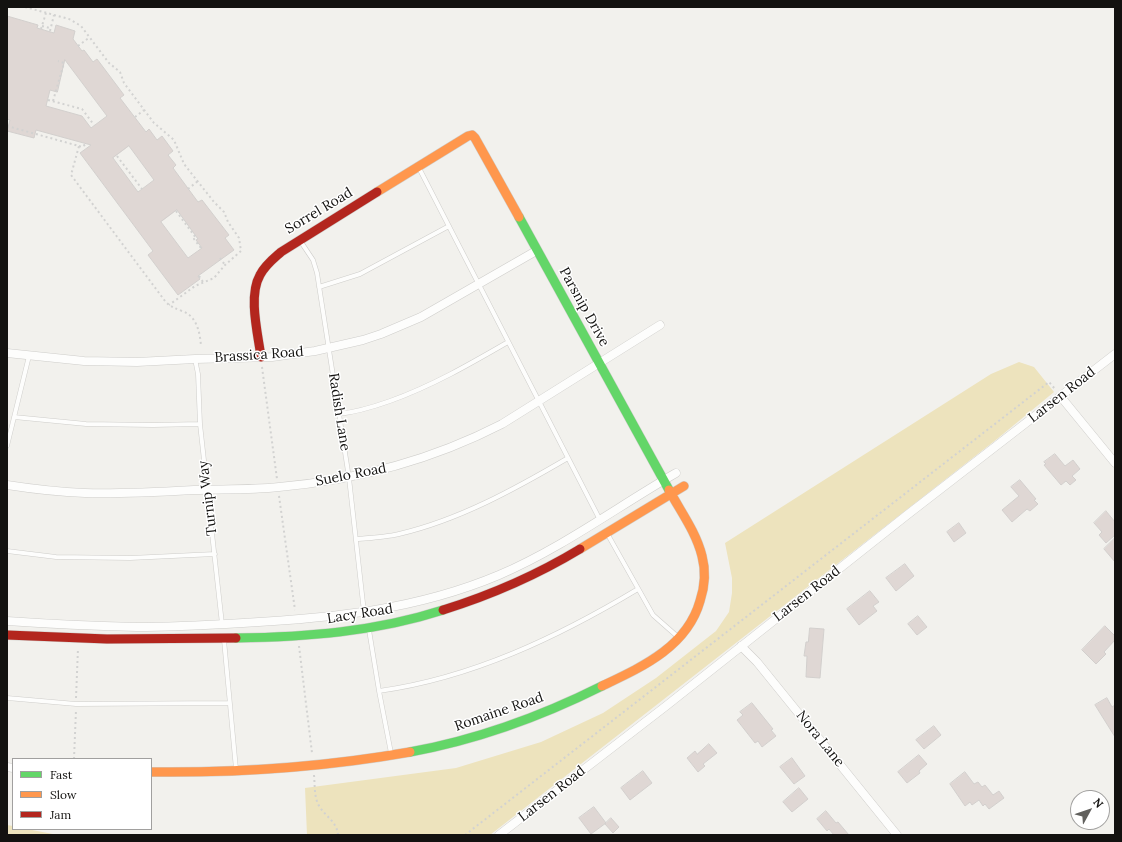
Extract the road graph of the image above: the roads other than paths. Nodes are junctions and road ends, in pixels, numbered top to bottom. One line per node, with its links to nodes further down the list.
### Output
1 (472, 135): 2 (street, Sorrel Road); 5 (street, Parsnip Drive)
2 (418, 166): 3 (lane); 4 (street, Sorrel Road)
3 (449, 226): 6 (lane); 7 (lane)
4 (300, 240): 7 (lane, Radish Lane); 14 (street, Sorrel Road)
5 (536, 251): 6 (street, Brassica Road); 16 (street, Parsnip Drive)
6 (478, 284): 9 (lane); 10 (street, Brassica Road)
7 (319, 287): 10 (lane, Radish Lane)
8 (660, 325): 16 (street, Suelo Road)
9 (508, 342): 18 (lane); 19 (lane)
10 (329, 348): 14 (street, Brassica Road); 19 (lane, Radish Lane)
11 (7, 354): 13 (street, Brassica Road)
12 (1115, 354): 17 (street, Larsen Road)
13 (29, 356): 15 (street, Brassica Road); 20 (lane)
14 (261, 357): 15 (street, Brassica Road)
15 (195, 359): 21 (lane, Turnip Way)
16 (598, 363): 18 (street, Suelo Road); 27 (street, Parsnip Drive)
17 (1061, 397): 24 (street); 45 (street, Larsen Road)
18 (539, 401): 23 (lane); 26 (street, Suelo Road)
19 (339, 414): 26 (lane, Radish Lane)
20 (14, 418): 21 (lane); 22 (lane)
21 (200, 424): 30 (lane, Turnip Way)
22 (7, 446)
23 (568, 458): 32 (lane); 34 (lane)
24 (1115, 463)
25 (676, 473): 27 (street, Lacy Road)
26 (349, 478): 30 (street, Suelo Road); 34 (lane, Radish Lane)
27 (663, 480): 31 (street, Parsnip Drive); 32 (street, Lacy Road)
28 (7, 485): 30 (street, Suelo Road)
29 (684, 486): 31 (street, Lacy Road)
30 (207, 490): 36 (lane, Turnip Way)
31 (671, 493): 33 (street, Lacy Road); 44 (street, Romaine Road)
32 (600, 520): 38 (street, Lacy Road)
33 (607, 533): 37 (lane); 41 (street, Lacy Road)
34 (357, 540): 38 (lane, Radish Lane)
35 (7, 551): 36 (lane)
36 (215, 554): 40 (lane, Turnip Way)
37 (638, 589): 44 (lane); 46 (lane)
38 (364, 612): 40 (street, Lacy Road)
39 (7, 621): 40 (street, Lacy Road)
40 (222, 624)
41 (369, 628): 43 (street, Lacy Road); 46 (lane)
42 (7, 635): 43 (street, Lacy Road)
43 (224, 638): 48 (lane)
44 (680, 639): 49 (street, Romaine Road)
45 (741, 646): 52 (street, Larsen Road); 53 (street, Nora Lane)
46 (378, 691): 49 (lane)
47 (7, 698): 48 (lane)
48 (229, 703): 50 (lane)
49 (392, 755): 50 (street, Romaine Road)
50 (237, 771): 51 (street, Romaine Road)
51 (152, 772)
52 (499, 835)
53 (897, 835)

